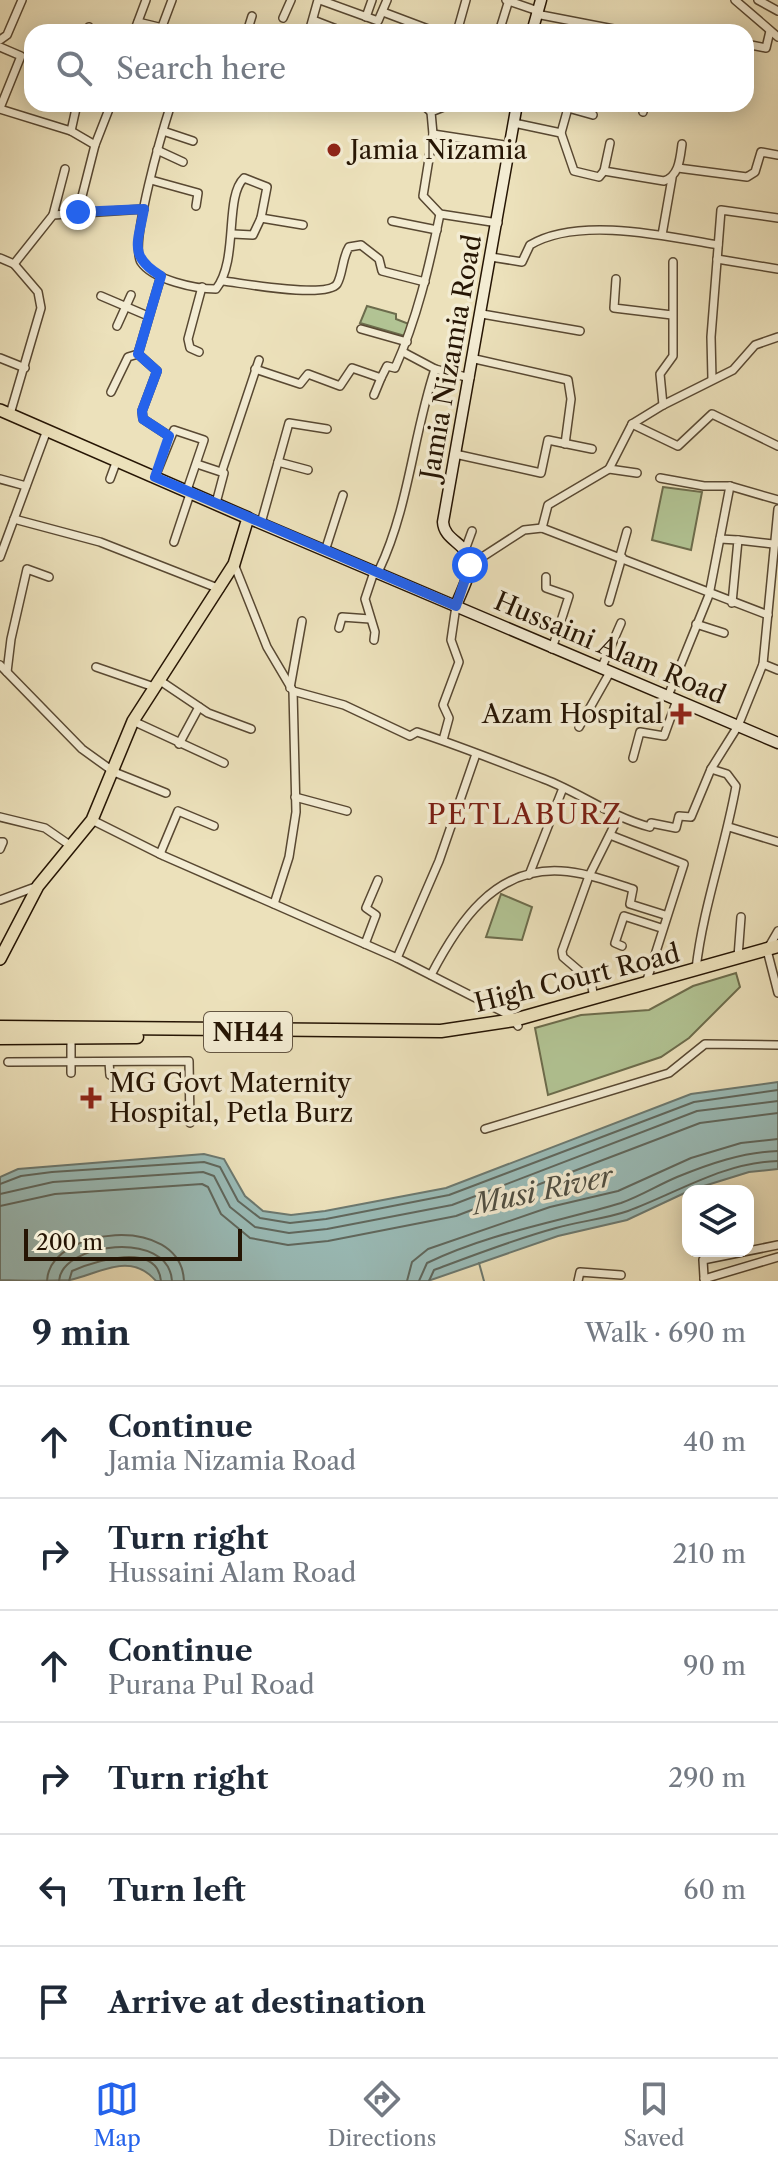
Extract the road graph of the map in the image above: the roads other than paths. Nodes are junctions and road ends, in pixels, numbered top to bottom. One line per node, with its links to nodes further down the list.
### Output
1 (22, 0): 31 (street)
2 (146, 0): 19 (street)
3 (172, 0): 21 (street)
4 (291, 0): 17 (street)
5 (320, 0): 16 (street); 18 (street)
6 (372, 0): 16 (street)
7 (387, 0): 14 (street)
8 (466, 0): 26 (street)
9 (735, 0): 30 (street)
10 (758, 0): 13 (street)
11 (507, 1): 12 (street); 27 (street)
12 (538, 8): 28 (street)
13 (778, 11)
14 (383, 12): 16 (street); 25 (street)
15 (252, 16): 22 (street)
16 (366, 17)
17 (283, 18)
18 (313, 20): 23 (street); 24 (street)
19 (138, 22): 20 (street)
20 (143, 24)
21 (163, 24)
22 (250, 24)
23 (312, 24)
24 (323, 24)
25 (404, 24)
26 (459, 24)
27 (501, 24)
28 (592, 24)
29 (778, 25): 30 (street)
30 (774, 34): 32 (street)
31 (0, 40)
32 (754, 46)
33 (0, 47): 34 (street)
34 (4, 88): 35 (street)
35 (0, 109): 45 (street)
36 (75, 112): 45 (street)
37 (108, 112): 52 (street)
38 (169, 112): 46 (street)
39 (431, 112): 48 (street)
40 (516, 112): 44 (street, Jamia Nizamia Road)
41 (567, 112): 47 (street)
42 (582, 112): 43 (street)
43 (593, 115)
44 (514, 123): 47 (street); 53 (street, Jamia Nizamia Road)
45 (71, 131): 52 (street)
46 (163, 131): 49 (street); 54 (street)
47 (561, 133): 59 (street)
48 (433, 134): 53 (street); 65 (street)
49 (193, 141)
50 (610, 143): 59 (street)
51 (682, 144): 57 (street)
52 (95, 145): 64 (street)
53 (511, 146): 70 (street, Jamia Nizamia Road)
54 (157, 150): 56 (street); 61 (street)
55 (778, 155): 57 (street)
56 (183, 162)
57 (678, 168): 60 (street)
58 (65, 169): 66 (street)
59 (604, 171): 60 (street)
60 (672, 178): 74 (street)
61 (151, 180): 62 (street); 63 (street)
62 (196, 206)
63 (144, 209): 64 (street); 82 (street)
64 (78, 212): 66 (street)
65 (440, 214): 70 (street); 72 (street)
66 (53, 215): 80 (street)
67 (261, 218): 71 (street); 73 (street); 73 (street)
68 (778, 218): 75 (street)
69 (392, 221): 72 (street)
70 (498, 223): 76 (street, Jamia Nizamia Road)
71 (303, 225)
72 (437, 230): 85 (street)
73 (233, 234): 84 (street)
74 (662, 235): 75 (street); 76 (street)
75 (718, 245): 78 (street)
76 (491, 257): 90 (street, Jamia Nizamia Road)
77 (0, 258): 80 (street)
78 (717, 259): 81 (street); 109 (street)
79 (673, 262): 91 (street)
80 (14, 264): 104 (street)
81 (778, 269)
82 (161, 276): 86 (street); 92 (street)
83 (616, 279): 91 (street)
84 (223, 281): 85 (street); 86 (street)
85 (425, 282): 97 (street)
86 (202, 287): 98 (street)
87 (131, 295): 89 (street)
88 (101, 296): 89 (street)
89 (125, 307): 92 (street); 93 (street)
90 (482, 314): 95 (street); 102 (street, Jamia Nizamia Road)
91 (672, 315): 112 (street)
92 (148, 316): 100 (street)
93 (117, 326)
94 (361, 329): 97 (street)
95 (580, 331)
96 (778, 337): 109 (street)
97 (407, 342): 99 (street)
98 (199, 352)
99 (403, 352): 106 (street); 107 (street)
100 (138, 354): 110 (street); 117 (street)
101 (0, 358): 104 (street)
102 (475, 359): 108 (street, Jamia Nizamia Road); 118 (street)
103 (259, 360): 105 (street)
104 (25, 368): 113 (street)
105 (255, 369): 107 (street); 127 (street)
106 (435, 369): 108 (street); 157 (street)
107 (381, 378): 111 (street)
108 (470, 378): 121 (street, Jamia Nizamia Road)
109 (712, 379): 112 (street)
110 (111, 392)
111 (374, 395)
112 (663, 405): 114 (street)
113 (5, 412): 116 (main road)
114 (632, 424): 119 (street); 125 (street)
115 (327, 429): 123 (street)
116 (47, 430): 122 (main road); 133 (street)
117 (169, 436): 124 (street); 129 (street)
118 (565, 444): 120 (street); 121 (street)
119 (778, 446)
120 (592, 449)
121 (455, 454): 150 (street, Jamia Nizamia Road)
122 (117, 460): 129 (main road); 132 (street)
123 (278, 462): 126 (street); 142 (street)
124 (197, 464): 127 (street); 135 (street)
125 (609, 469): 128 (street); 143 (street)
126 (308, 470)
127 (222, 471): 138 (street)
128 (637, 473)
129 (155, 477): 135 (main road)
130 (660, 478): 134 (street)
131 (0, 479): 133 (street)
132 (110, 479)
133 (26, 486): 141 (street)
134 (730, 486): 137 (street); 146 (street)
135 (189, 491): 138 (main road); 148 (street)
136 (343, 495): 151 (street)
137 (778, 500)
138 (216, 503): 140 (main road)
139 (778, 509): 149 (street)
140 (248, 518): 142 (street, Hussaini Alam Road); 154 (main road)
141 (14, 519): 152 (street); 160 (street)
142 (261, 523): 151 (street, Hussaini Alam Road)
143 (542, 528): 153 (street); 155 (street)
144 (472, 531): 150 (street)
145 (627, 531): 153 (street)
146 (720, 539): 147 (street); 161 (street)
147 (738, 540): 149 (street); 163 (street)
148 (174, 542)
149 (773, 544): 156 (street)
150 (465, 550): 155 (street, Jamia Nizamia Road)
151 (325, 551): 157 (street, Hussaini Alam Road)
152 (0, 557)
153 (621, 557): 161 (street); 162 (street)
154 (234, 564): 160 (main road); 181 (street)
155 (470, 565): 164 (street)
156 (775, 568): 165 (street)
157 (379, 574): 164 (street, Hussaini Alam Road); 166 (street)
158 (49, 577): 179 (street)
159 (546, 577): 173 (street)
160 (220, 589): 180 (main road)
161 (709, 595): 163 (street); 169 (street)
162 (609, 602)
163 (732, 603): 165 (street)
164 (456, 606): 173 (street, Hussaini Alam Road); 188 (street)
165 (768, 615): 174 (street)
166 (370, 619): 170 (street); 172 (street)
167 (302, 621): 181 (street)
168 (621, 623): 178 (street)
169 (696, 624): 171 (street); 182 (street)
170 (339, 628)
171 (724, 633)
172 (374, 640)
173 (552, 649): 178 (street, Hussaini Alam Road)
174 (763, 664): 177 (street); 185 (street)
175 (0, 665): 179 (street)
176 (96, 667): 180 (street)
177 (778, 670)
178 (605, 671): 182 (street, Hussaini Alam Road); 186 (street)
179 (7, 672): 195 (street)
180 (156, 683): 183 (street); 184 (main road)
181 (291, 690): 188 (street); 198 (street)
182 (672, 698): 185 (street, Hussaini Alam Road); 192 (street)
183 (199, 707): 187 (street); 190 (street)
184 (133, 721): 190 (street); 195 (main road)
185 (738, 726): 189 (street, Hussaini Alam Road); 194 (street)
186 (579, 727)
187 (251, 729)
188 (443, 740): 191 (street)
189 (778, 743)
190 (179, 744): 193 (street)
191 (476, 754): 196 (street); 224 (street)
192 (633, 758)
193 (224, 763)
194 (711, 769): 201 (street); 204 (street)
195 (114, 772): 197 (street); 202 (main road)
196 (563, 788): 201 (street); 211 (street)
197 (166, 793)
198 (295, 797): 199 (street); 216 (street)
199 (347, 811)
200 (0, 817): 208 (street)
201 (618, 818): 205 (street)
202 (92, 820): 208 (main road); 210 (street)
203 (214, 826): 210 (street)
204 (729, 827): 207 (street); 227 (street)
205 (610, 835): 212 (street); 217 (street)
206 (0, 842): 209 (street)
207 (778, 842)
208 (71, 846): 214 (main road)
209 (0, 849)
210 (160, 854): 216 (street)
211 (529, 875): 212 (street); 228 (street)
212 (589, 876): 217 (street); 231 (street)
213 (378, 880): 221 (street)
214 (38, 886): 215 (street); 225 (main road)
215 (0, 900)
216 (274, 904): 221 (street)
217 (665, 915): 219 (street)
218 (741, 917): 226 (street)
219 (661, 928): 222 (street); 229 (street)
220 (778, 931): 223 (street)
221 (365, 944): 224 (street)
222 (622, 946)
223 (773, 952): 226 (highway, High Court Road / NH44); 230 (street); 232 (highway, High Court Road / NH44)
224 (397, 958): 228 (street)
225 (0, 959)
226 (738, 959): 227 (highway, High Court Road / NH44)
227 (696, 971): 229 (highway, High Court Road / NH44)
228 (431, 975): 232 (street)
229 (645, 985): 231 (highway, High Court Road / NH44)
230 (778, 993)
231 (594, 1000): 232 (highway, High Court Road / NH44)
232 (516, 1023): 233 (highway, High Court Road / NH44); 234 (highway, High Court Road / NH44)
233 (0, 1027)
234 (71, 1036): 235 (highway, High Court Road / NH44); 238 (street)
235 (0, 1038)
236 (778, 1045): 243 (street)
237 (8, 1062): 238 (street)
238 (71, 1062): 239 (street); 240 (street)
239 (109, 1062): 241 (street); 242 (street)
240 (71, 1073)
241 (110, 1075)
242 (190, 1123)
243 (485, 1129)
244 (778, 1245): 245 (street)
245 (754, 1250)
246 (704, 1257): 249 (street)
247 (718, 1257): 249 (street)
248 (778, 1257): 252 (street)
249 (703, 1260): 252 (street)
250 (621, 1275): 251 (street)
251 (609, 1278): 253 (street)
252 (704, 1279)
253 (578, 1281)

